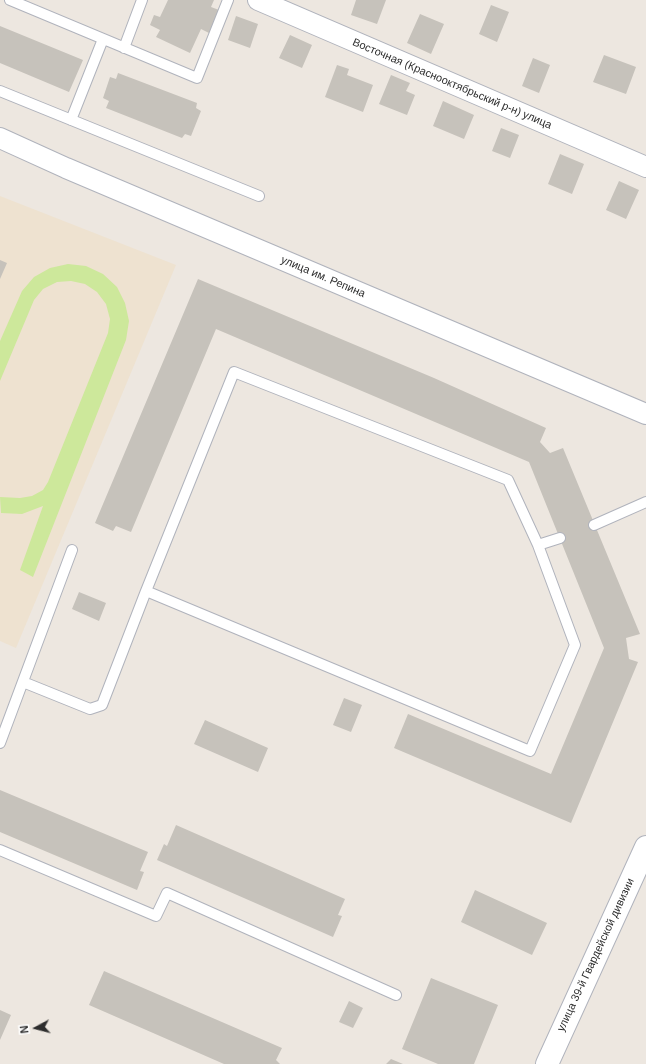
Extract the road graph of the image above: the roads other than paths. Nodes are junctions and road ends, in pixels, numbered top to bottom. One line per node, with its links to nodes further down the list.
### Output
1 (10, 0): 5 (lane)
2 (142, 0): 6 (lane)
3 (228, 0): 6 (lane)
4 (258, 0): 10 (street, Восточная (Краснооктябрьский р-н) улица)
5 (103, 39): 6 (lane); 8 (lane)
6 (124, 48)
7 (0, 91): 8 (lane)
8 (71, 120): 11 (lane)
9 (0, 138): 12 (street, улица им. Репина)
10 (646, 167)
11 (259, 196)
12 (646, 414)
13 (646, 502): 14 (lane)
14 (594, 525)
15 (560, 538): 16 (lane)
16 (538, 545): 18 (lane); 18 (lane)
17 (72, 550): 19 (lane)
18 (146, 591): 19 (lane)
19 (23, 682): 20 (lane)
20 (0, 743)
21 (646, 847): 24 (main road, улица 39-й Гвардейской дивизии)
22 (0, 850): 23 (lane)
23 (396, 995)
24 (547, 1064)

